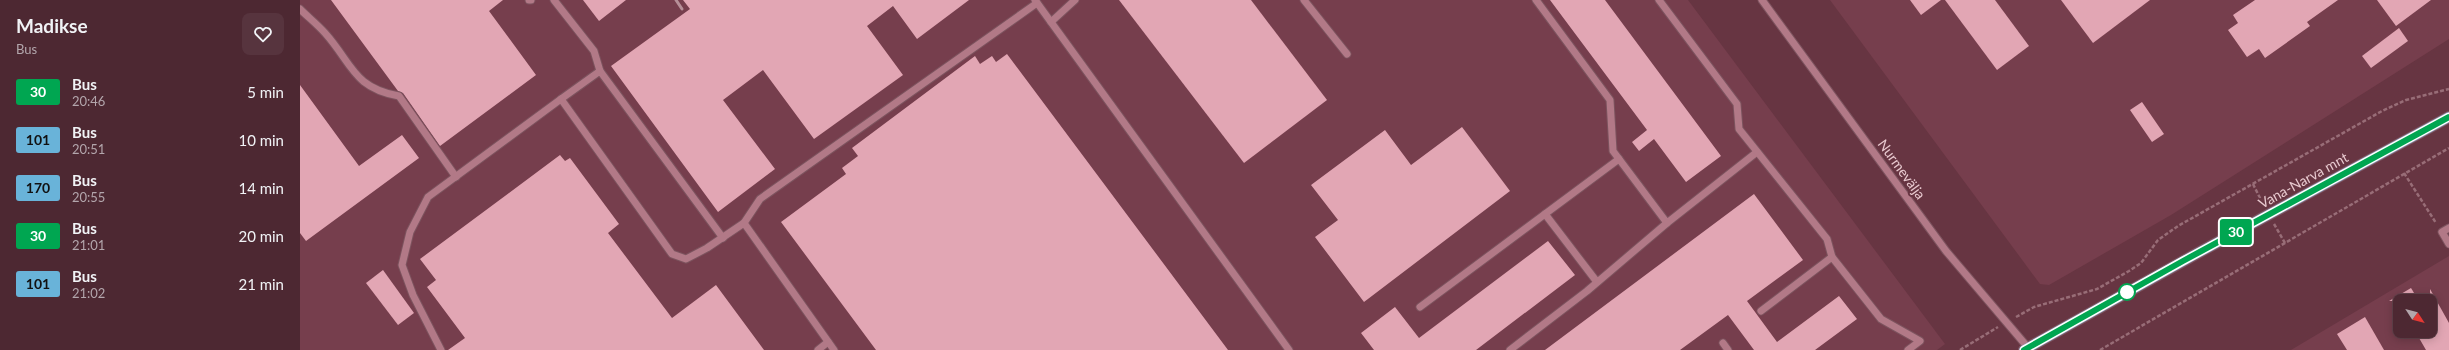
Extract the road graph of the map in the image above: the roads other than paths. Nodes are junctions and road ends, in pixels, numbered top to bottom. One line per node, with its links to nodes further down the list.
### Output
1 (554, 0): 11 (street)
2 (1075, 0): 9 (street)
3 (1304, 0): 10 (street)
4 (1536, 0): 15 (street)
5 (1659, 0): 14 (street)
6 (1762, 0): 29 (street, Nurmevälja)
7 (1036, 2): 9 (street); 18 (street)
8 (300, 9): 16 (street)
9 (1051, 22): 33 (street)
10 (1347, 54)
11 (600, 71): 12 (street); 21 (street)
12 (561, 99): 16 (street); 21 (street)
13 (2449, 117): 29 (main road, Vana-Narva mnt)
14 (1757, 152): 19 (street); 23 (street)
15 (1619, 159): 17 (street); 19 (street)
16 (456, 177): 30 (street)
17 (1545, 214): 24 (street); 25 (street)
18 (744, 223): 21 (street); 27 (street)
19 (1667, 223): 24 (street)
20 (2449, 228): 22 (street)
21 (723, 238)
22 (2449, 244)
23 (1832, 257): 26 (street); 36 (street)
24 (1597, 282): 34 (street)
25 (1420, 307)
26 (1761, 311)
27 (828, 342): 31 (street); 32 (street)
28 (1723, 343): 35 (street)
29 (2027, 349)
30 (441, 350)
31 (818, 350)
32 (834, 350)
33 (1289, 350)
34 (1510, 350)
35 (1728, 350)
36 (1908, 350)

